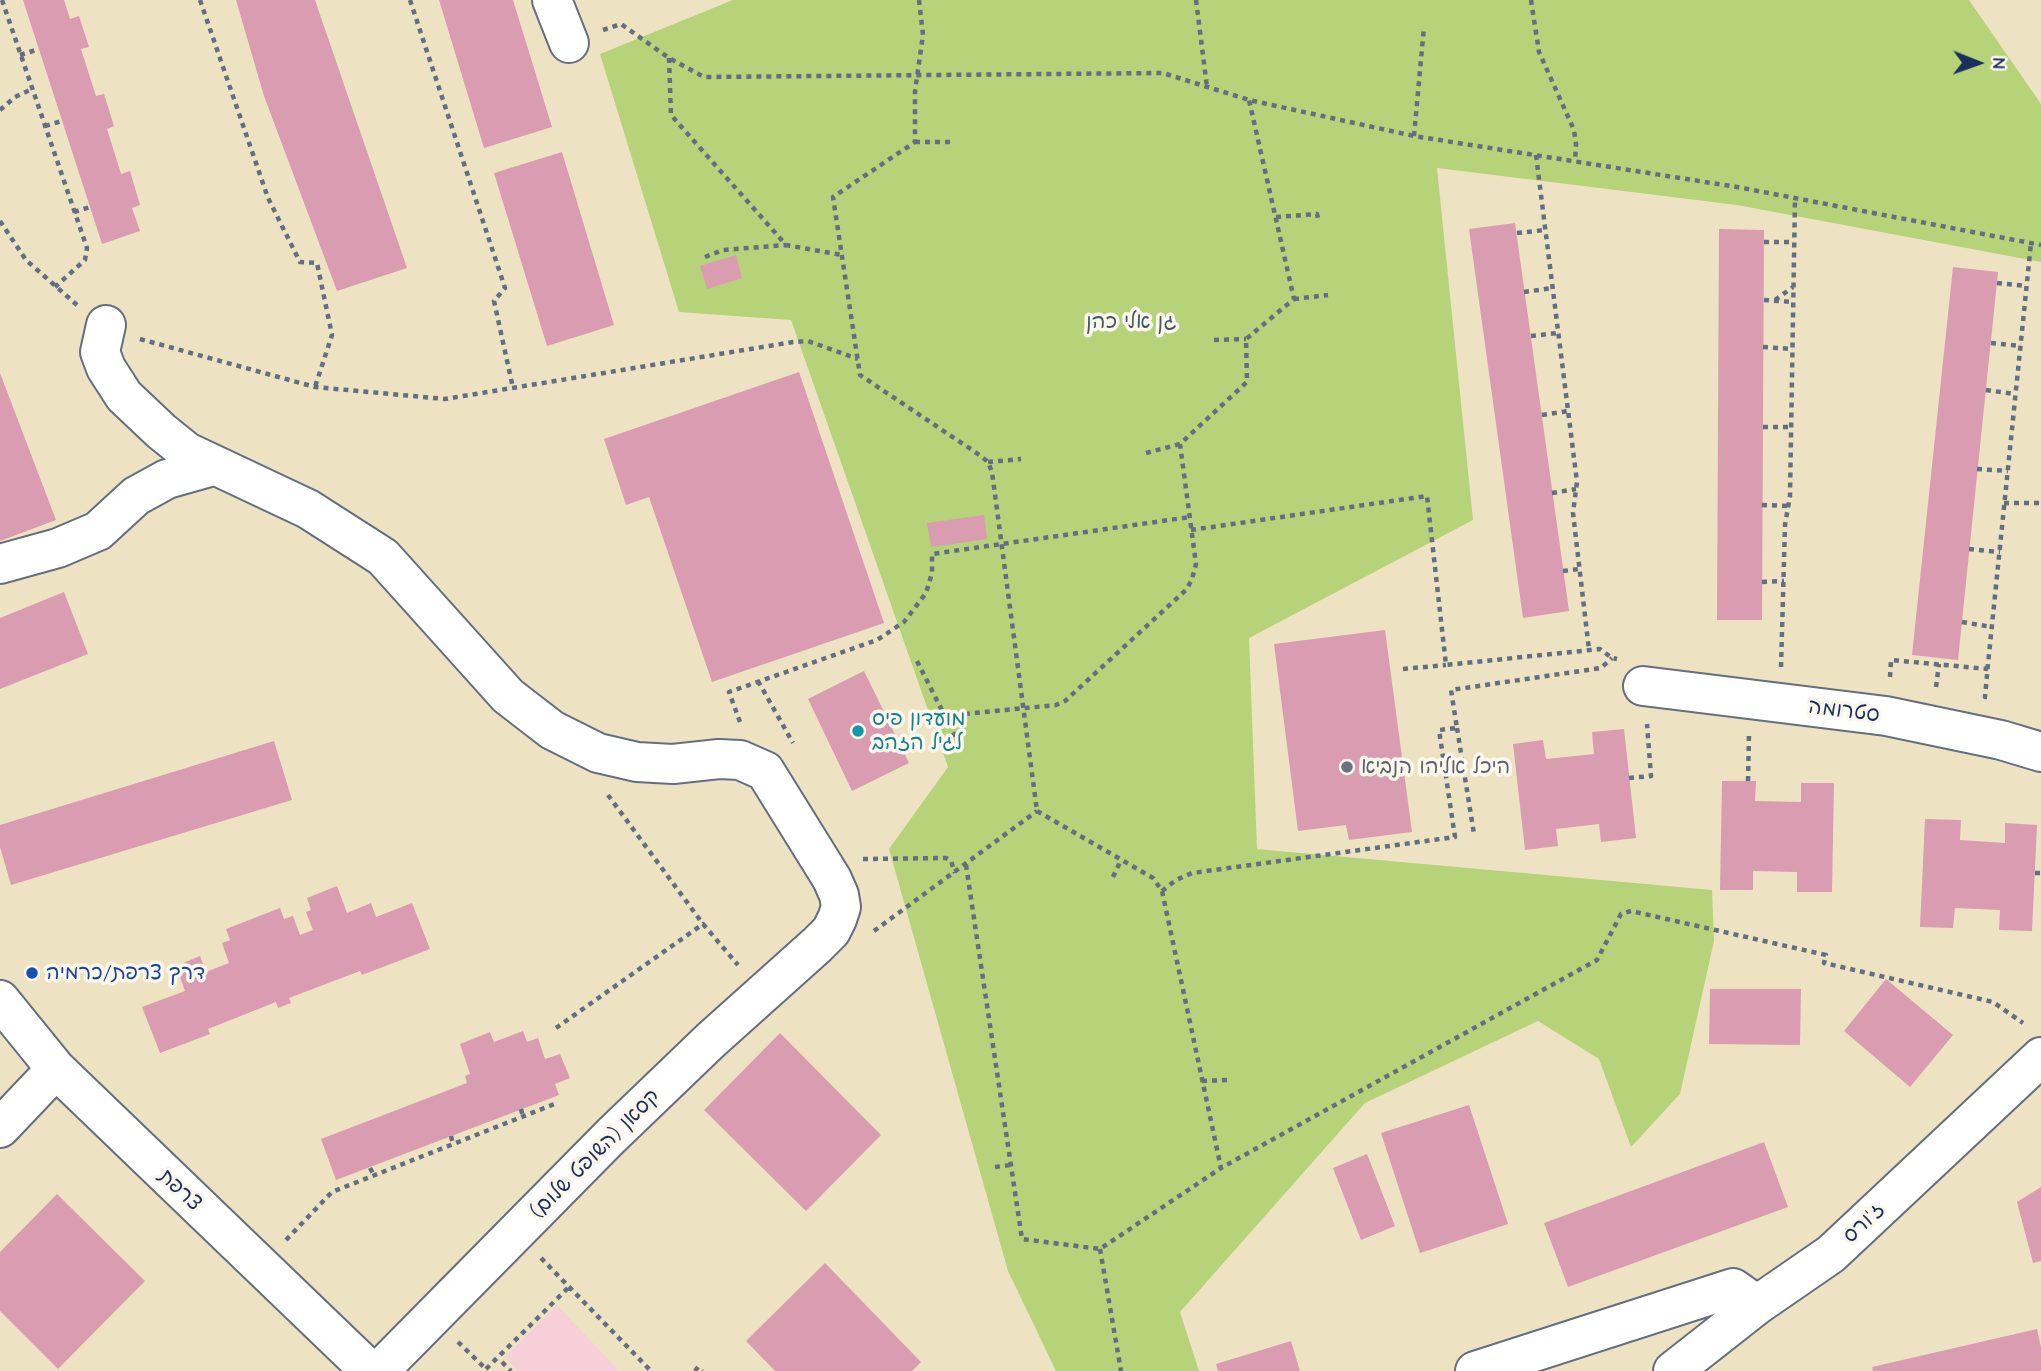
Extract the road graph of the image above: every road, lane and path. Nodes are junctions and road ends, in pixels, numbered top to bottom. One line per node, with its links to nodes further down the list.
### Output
1 (2, 0): 11 (path)
2 (200, 0): 61 (path)
3 (410, 0): 62 (path)
4 (552, 0): 9 (street)
5 (919, 0): 13 (path)
6 (1196, 0): 14 (path)
7 (1531, 0): 24 (path)
8 (1424, 27): 20 (path)
9 (569, 43): 12 (path)
10 (38, 49): 11 (path)
11 (20, 55): 15 (path)
12 (669, 58): 13 (path); 36 (path)
13 (917, 76): 14 (path); 21 (path)
14 (1207, 87): 16 (path)
15 (32, 89): 17 (path); 19 (path)
16 (1249, 100): 20 (path); 28 (path)
17 (0, 110)
18 (62, 121): 19 (path)
19 (45, 126): 27 (path)
20 (1414, 136): 23 (path)
21 (915, 142): 22 (path); 38 (path)
22 (950, 142)
23 (1536, 155): 24 (path); 31 (path)
24 (1575, 161): 25 (path)
25 (1795, 198): 34 (path); 35 (path)
26 (90, 207): 27 (path)
27 (74, 212): 43 (path)
28 (1276, 217): 30 (path); 47 (path)
29 (0, 221): 43 (path)
30 (1319, 222)
31 (1545, 230): 32 (path); 44 (path)
32 (1517, 233)
33 (1764, 242): 34 (path)
34 (1794, 242): 41 (path)
35 (2031, 243): 37 (path); 42 (path)
36 (786, 245): 38 (path); 39 (path)
37 (2041, 245)
38 (842, 255): 60 (path)
39 (705, 257)
40 (1997, 283): 42 (path)
41 (1794, 286): 49 (path); 50 (path)
42 (2026, 286): 57 (path)
43 (55, 287): 51 (path)
44 (1553, 288): 45 (path); 52 (path)
45 (1524, 292)
46 (1328, 295): 47 (path)
47 (1294, 299): 54 (path)
48 (1764, 300): 49 (path)
49 (1774, 300): 50 (path)
50 (1793, 302): 59 (path)
51 (106, 325): 61 (path); 73 (street)
52 (1558, 333): 53 (path); 65 (path)
53 (1531, 336)
54 (1246, 339): 55 (path); 69 (path)
55 (1214, 340)
56 (1991, 343): 57 (path)
57 (2021, 346): 64 (path)
58 (1763, 347): 59 (path)
59 (1793, 349): 68 (path)
60 (858, 359): 62 (path); 72 (path)
61 (316, 387): 62 (path)
62 (513, 388)
63 (1986, 390): 64 (path)
64 (2015, 394): 75 (path)
65 (1569, 411): 66 (path); 76 (path)
66 (1542, 415)
67 (1763, 427): 68 (path)
68 (1791, 428): 81 (path)
69 (1180, 444): 70 (path); 82 (path)
70 (1146, 453)
71 (1021, 459): 72 (path)
72 (988, 462): 84 (path)
73 (212, 466): 87 (street); 112 (street)
74 (1977, 469): 75 (path)
75 (2008, 471): 78 (path)
76 (1576, 489): 77 (path); 88 (path)
77 (1552, 493)
78 (2004, 503): 79 (path); 86 (path)
79 (2041, 503)
80 (1762, 505): 81 (path)
81 (1789, 506): 91 (path)
82 (1190, 517): 83 (path); 84 (path)
83 (1191, 530): 100 (path); 106 (path)
84 (1002, 544): 106 (path); 110 (path)
85 (1969, 550): 86 (path)
86 (2000, 552): 93 (path)
87 (0, 564)
88 (1579, 569): 89 (path); 94 (path)
89 (1563, 571)
90 (1762, 582): 91 (path)
91 (1784, 582): 95 (path)
92 (1962, 622): 93 (path)
93 (1992, 627): 102 (path)
94 (1589, 650): 96 (path); 100 (path)
95 (1782, 651)
96 (1612, 658): 103 (path); 108 (path)
97 (918, 660): 107 (path)
98 (1897, 660): 99 (path)
99 (1938, 664): 102 (path); 104 (path)
100 (1446, 665): 101 (path)
101 (1403, 669)
102 (1988, 669): 105 (path)
103 (1643, 686): 111 (street, סטרומה); 114 (path)
104 (1936, 689)
105 (1990, 697)
106 (1023, 708): 107 (path); 116 (path)
107 (944, 716): 109 (path)
108 (1457, 728): 117 (path); 123 (path)
109 (959, 744)
110 (742, 746): 112 (street); 145 (street, קסאן (השופט שלום))
111 (2041, 752)
112 (597, 753): 124 (path)
113 (1749, 756): 115 (path)
114 (1629, 778)
115 (1748, 781)
116 (1037, 811): 119 (path); 120 (path)
117 (1474, 834)
118 (859, 859): 121 (path)
119 (1121, 860): 122 (path); 123 (path)
120 (966, 865): 121 (path); 139 (path)
121 (955, 873): 125 (path)
122 (1113, 877)
123 (1162, 891): 131 (path)
124 (703, 924): 126 (path); 128 (path)
125 (863, 939)
126 (724, 949)
127 (0, 1000): 130 (street, צרפת)
128 (556, 1028)
129 (2036, 1043): 142 (path); 148 (street, ז'ורס)
130 (56, 1069): 136 (street); 151 (street, צרפת)
131 (1202, 1080): 132 (path); 142 (path)
132 (1228, 1080)
133 (557, 1103): 135 (path)
134 (521, 1109): 135 (path)
135 (523, 1117): 138 (path)
136 (0, 1128)
137 (451, 1136): 138 (path)
138 (453, 1144): 143 (path)
139 (1011, 1164): 140 (path); 146 (path)
140 (995, 1167)
141 (370, 1168): 143 (path)
142 (1221, 1168): 146 (path)
143 (374, 1175): 144 (path)
144 (303, 1222)
145 (516, 1232): 147 (path); 152 (street, קסאן (השופט שלום))
146 (1100, 1249): 157 (path)
147 (569, 1287): 150 (path); 154 (path)
148 (1757, 1305): 158 (street); 159 (street, ז'ורס)
149 (502, 1362): 153 (path)
150 (486, 1369)
151 (370, 1371)
152 (379, 1371)
153 (510, 1371)
154 (651, 1371)
155 (695, 1371): 156 (path)
156 (702, 1371)
157 (1121, 1371)
158 (1475, 1371)
159 (1673, 1371)

